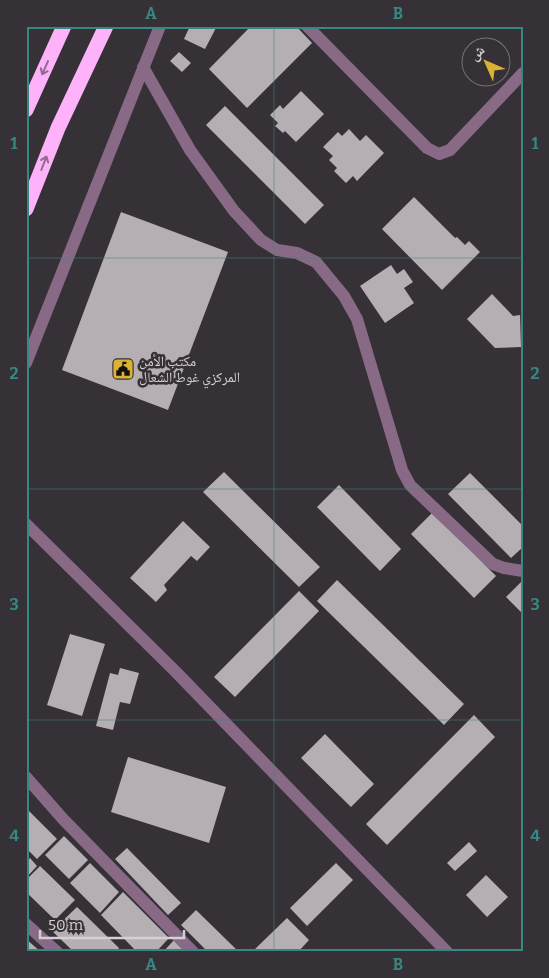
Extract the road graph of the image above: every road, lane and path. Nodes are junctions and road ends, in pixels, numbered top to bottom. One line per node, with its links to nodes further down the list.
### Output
1 (64, 26): 7 (highway, one-way to 7)
2 (106, 26): 8 (highway, one-way to 2)
3 (160, 26): 5 (street)
4 (307, 26): 6 (street)
5 (143, 68): 9 (street); 11 (street)
6 (523, 73)
7 (26, 110)
8 (26, 209)
9 (26, 363)
10 (26, 524): 16 (street)
11 (523, 571)
12 (26, 777): 15 (street)
13 (26, 924): 14 (street)
14 (57, 952)
15 (193, 952)
16 (446, 952)

